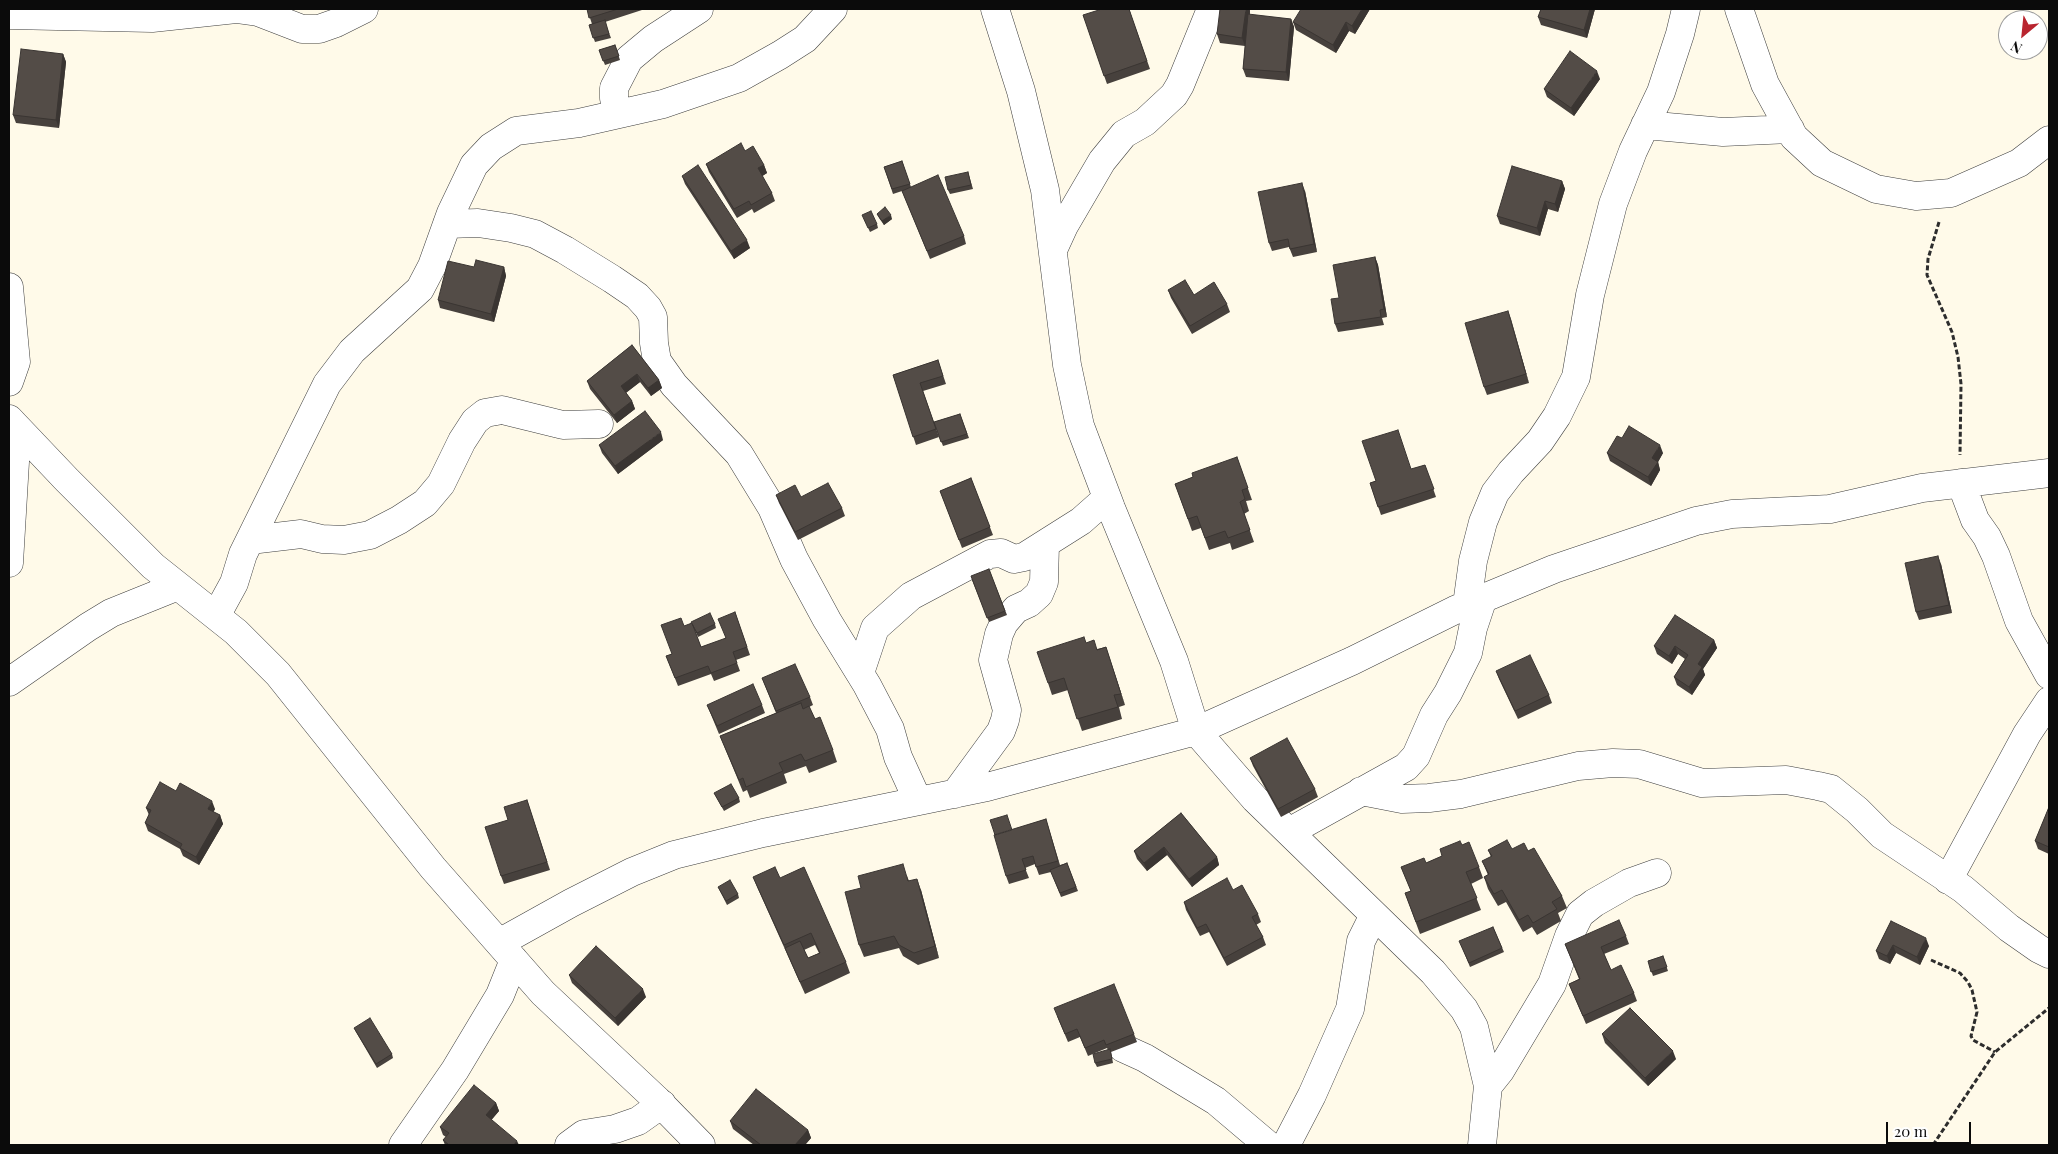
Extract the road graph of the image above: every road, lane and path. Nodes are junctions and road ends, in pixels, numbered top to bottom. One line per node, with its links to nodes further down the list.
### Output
1 (364, 9): 8 (street)
2 (699, 9): 10 (street)
3 (833, 9): 10 (street)
4 (995, 9): 16 (street)
5 (1210, 9): 16 (street)
6 (1686, 9): 11 (street)
7 (1738, 9): 12 (street)
8 (257, 10): 9 (street)
9 (9, 15)
10 (618, 114): 15 (street)
11 (1645, 125): 12 (street); 28 (street)
12 (1790, 130): 14 (street)
13 (2049, 140): 14 (street)
14 (1951, 193): 22 (path)
15 (447, 224): 24 (street); 30 (street)
16 (1053, 250): 23 (street)
17 (9, 287): 18 (street)
18 (9, 382)
19 (13, 423): 26 (street); 27 (street)
20 (599, 424): 24 (street)
21 (2049, 473): 22 (street)
22 (1961, 483): 28 (street); 31 (street)
23 (1107, 498): 25 (street); 34 (street)
24 (250, 540): 29 (street)
25 (1045, 544): 30 (street); 36 (street)
26 (9, 563)
27 (178, 586): 29 (street); 32 (street)
28 (1475, 602): 34 (street); 35 (street)
29 (216, 616): 42 (street)
30 (860, 674): 37 (street)
31 (2049, 675)
32 (9, 682)
33 (2048, 706): 40 (street)
34 (1196, 732): 36 (street); 38 (street)
35 (1361, 791): 38 (street); 40 (street)
36 (955, 794): 37 (street)
37 (918, 801): 42 (street)
38 (1289, 832): 41 (street)
39 (1657, 873): 48 (street)
40 (1948, 880): 43 (street)
41 (1374, 915): 48 (street); 54 (street)
42 (507, 952): 49 (street); 50 (street)
43 (2049, 954)
44 (1931, 960): 47 (path)
45 (2049, 1008): 47 (path)
46 (1123, 1048): 53 (street)
47 (1995, 1052): 56 (path)
48 (1488, 1086): 55 (street)
49 (662, 1104): 51 (street); 52 (street)
50 (403, 1145)
51 (569, 1145)
52 (701, 1145)
53 (1268, 1145)
54 (1286, 1145)
55 (1482, 1145)
56 (1932, 1145)

